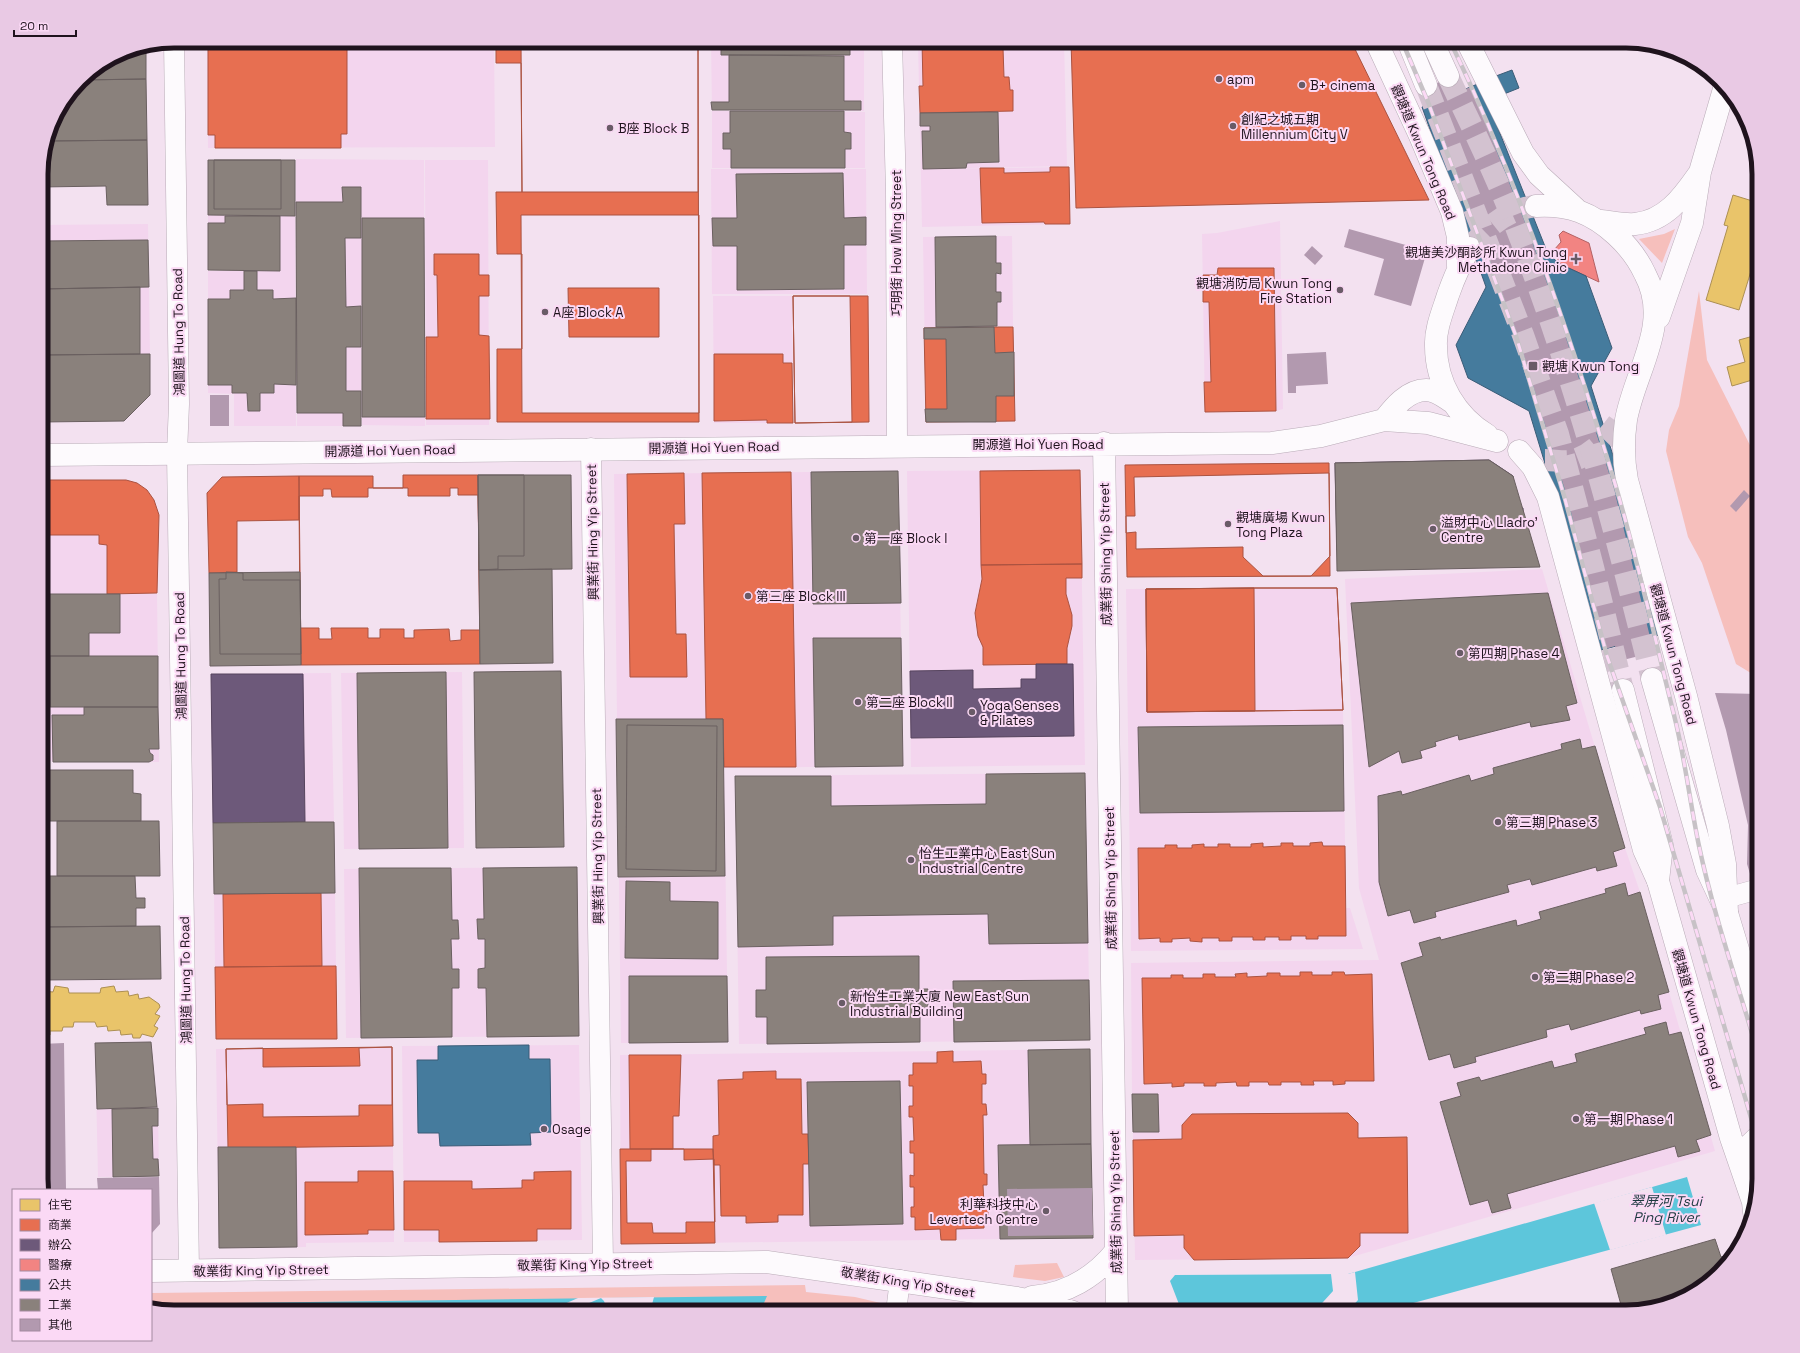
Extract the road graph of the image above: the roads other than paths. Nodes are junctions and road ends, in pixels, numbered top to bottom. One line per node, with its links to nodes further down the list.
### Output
1 (174, 48): 22 (street, 鴻圖道 Hung To Road)
2 (892, 48): 19 (street, 巧明街 How Ming Street)
3 (1379, 48): 15 (main road, 觀塘道 Kwun Tong Road)
4 (1411, 48): 8 (main road)
5 (1435, 48): 7 (main road)
6 (1470, 48): 12 (main road, 觀塘道 Kwun Tong Road)
7 (1448, 76)
8 (1426, 85)
9 (1723, 93): 10 (main road)
10 (1700, 172): 13 (main road); 14 (main road)
11 (1536, 206): 12 (main road, 觀塘道 Kwun Tong Road)
12 (1577, 210): 13 (main road, 觀塘道 Kwun Tong Road)
13 (1601, 221): 14 (main road, 觀塘道 Kwun Tong Road)
14 (1654, 331): 29 (main road, 觀塘道 Kwun Tong Road)
15 (1452, 402): 16 (main road); 17 (main road, 觀塘道 Kwun Tong Road)
16 (1384, 420): 17 (main road, 開源道 Hoi Yuen Road); 18 (main road, 開源道 Hoi Yuen Road)
17 (1497, 441): 21 (main road, 觀塘道 Kwun Tong Road)
18 (1104, 443): 19 (main road, 開源道 Hoi Yuen Road); 34 (main road, 成業街 Shing Yip Street)
19 (897, 445): 20 (main road, 開源道 Hoi Yuen Road)
20 (591, 448): 22 (main road, 開源道 Hoi Yuen Road); 35 (street, 興業街 Hing Yip Street)
21 (1519, 451): 24 (main road, 觀塘道 Kwun Tong Road); 27 (main road, 觀塘道 Kwun Tong Road)
22 (177, 453): 23 (main road, 開源道 Hoi Yuen Road); 37 (street, 鴻圖道 Hung To Road)
23 (48, 455)
24 (1545, 460)
25 (1652, 679): 29 (main road, 觀塘道 Kwun Tong Road)
26 (1623, 690): 27 (main road, 觀塘道 Kwun Tong Road)
27 (1658, 881): 32 (main road, 觀塘道 Kwun Tong Road)
28 (1752, 892): 29 (street)
29 (1727, 906): 30 (main road, 觀塘道 Kwun Tong Road)
30 (1752, 994)
31 (1752, 1143): 32 (main road)
32 (1738, 1156): 33 (main road, 觀塘道 Kwun Tong Road)
33 (1751, 1196)
34 (1116, 1251): 39 (main road, 敬業街 King Yip Street); 42 (main road, 成業街 Shing Yip Street)
35 (603, 1264): 37 (main road, 敬業街 King Yip Street); 38 (main road, 敬業街 King Yip Street)
36 (152, 1271): 37 (main road, 敬業街 King Yip Street)
37 (189, 1271)
38 (900, 1280): 39 (main road, 敬業街 King Yip Street); 40 (street)
39 (1017, 1298): 41 (main road, 敬業街 King Yip Street)
40 (897, 1305)
41 (1051, 1305)
42 (1117, 1305)

